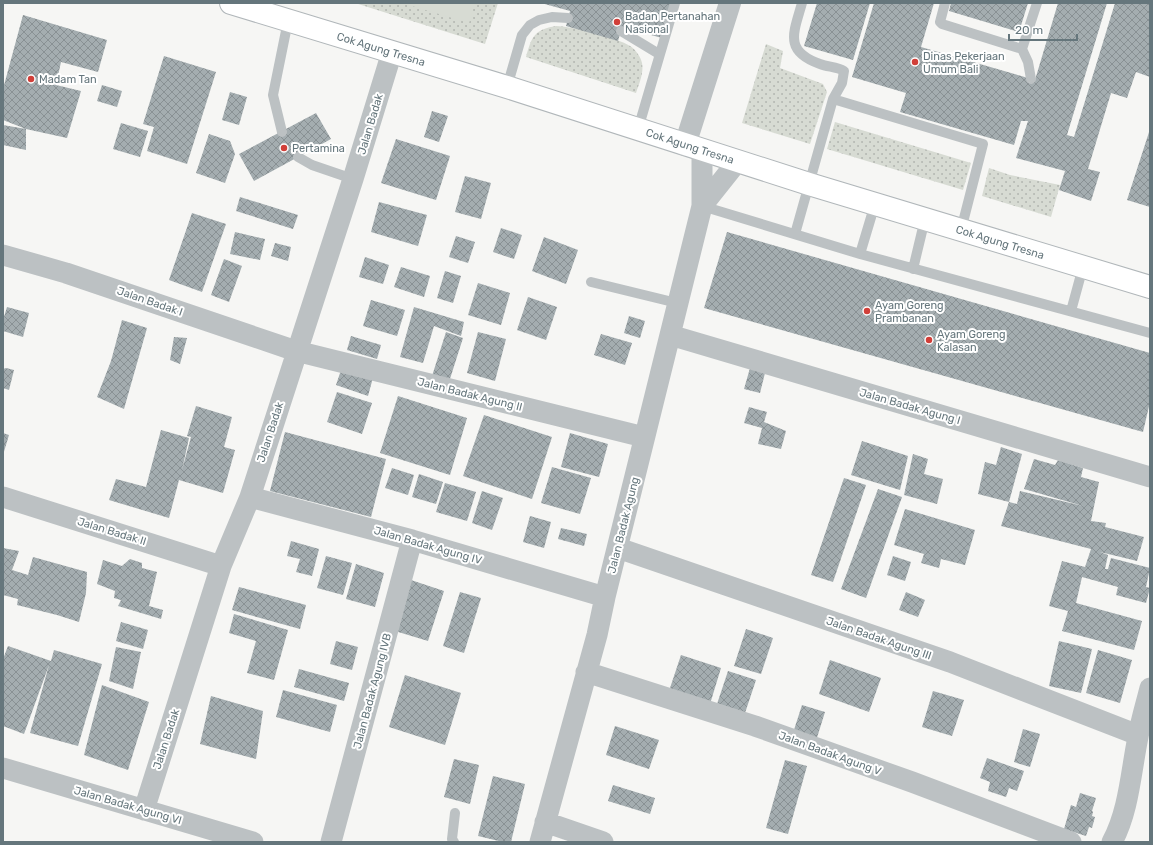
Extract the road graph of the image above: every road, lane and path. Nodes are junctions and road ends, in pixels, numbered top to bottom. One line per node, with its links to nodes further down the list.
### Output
1 (231, 3): 8 (main road, Cok Agung Tresna)
2 (675, 3): 12 (lane)
3 (730, 3): 18 (street)
4 (802, 3): 15 (lane)
5 (944, 3): 10 (lane)
6 (1037, 3): 10 (lane)
7 (568, 18): 14 (lane)
8 (288, 21): 11 (main road, Cok Agung Tresna); 17 (lane)
9 (621, 31): 12 (lane)
10 (1022, 49): 13 (lane)
11 (392, 52): 14 (main road, Cok Agung Tresna); 21 (street, Jalan Badak)
12 (659, 54): 16 (lane)
13 (1031, 79)
14 (507, 87): 16 (main road, Cok Agung Tresna)
15 (833, 100): 22 (lane); 26 (lane)
16 (638, 129): 18 (main road, Cok Agung Tresna)
17 (282, 132)
18 (693, 148): 20 (main road, Cok Agung Tresna); 24 (street, Jalan Badak Agung)
19 (298, 157): 21 (lane)
20 (737, 162): 22 (main road, Cok Agung Tresna); 24 (street, Jalan Badak Agung)
21 (353, 179): 38 (street, Jalan Badak)
22 (809, 184): 23 (main road, Cok Agung Tresna); 27 (lane)
23 (875, 204): 25 (main road, Cok Agung Tresna); 28 (lane)
24 (702, 206): 27 (lane); 34 (street, Jalan Badak Agung)
25 (925, 220): 26 (main road, Cok Agung Tresna); 31 (lane)
26 (961, 230): 30 (main road, Cok Agung Tresna)
27 (795, 234): 28 (lane)
28 (860, 254): 31 (lane)
29 (3, 255): 38 (street, Jalan Badak I)
30 (1083, 267): 33 (main road, Cok Agung Tresna); 35 (lane)
31 (913, 269): 35 (lane)
32 (591, 282): 34 (lane)
33 (1150, 287)
34 (677, 303): 37 (street, Jalan Badak Agung)
35 (1071, 311): 36 (lane)
36 (1150, 333)
37 (670, 335): 39 (street, Jalan Badak Agung); 40 (street, Jalan Badak Agung I)
38 (296, 351): 39 (street, Jalan Badak Agung II); 42 (street, Jalan Badak)
39 (644, 437): 44 (street, Jalan Badak Agung)
40 (1150, 477)
41 (3, 497): 45 (street, Jalan Badak II)
42 (250, 497): 43 (street, Jalan Badak Agung IV); 45 (street, Jalan Badak)
43 (412, 540): 46 (street, Jalan Badak Agung IV); 55 (street, Jalan Badak Agung IVB)
44 (618, 548): 46 (street, Jalan Badak Agung); 49 (street, Jalan Badak Agung III)
45 (221, 566): 51 (street, Jalan Badak)
46 (605, 597): 47 (street, Jalan Badak Agung)
47 (586, 672): 53 (street, Jalan Badak Agung); 59 (street, Jalan Badak Agung V)
48 (1150, 688): 49 (street)
49 (1138, 735): 60 (street)
50 (3, 768): 51 (street, Jalan Badak Agung VI)
51 (144, 810): 54 (street, Jalan Badak Agung VI)
52 (455, 813): 56 (lane)
53 (545, 822): 57 (street, Jalan Badak Agung); 58 (street)
54 (253, 842)
55 (331, 842)
56 (454, 842)
57 (540, 842)
58 (603, 842)
59 (1071, 842)
60 (1112, 842)

